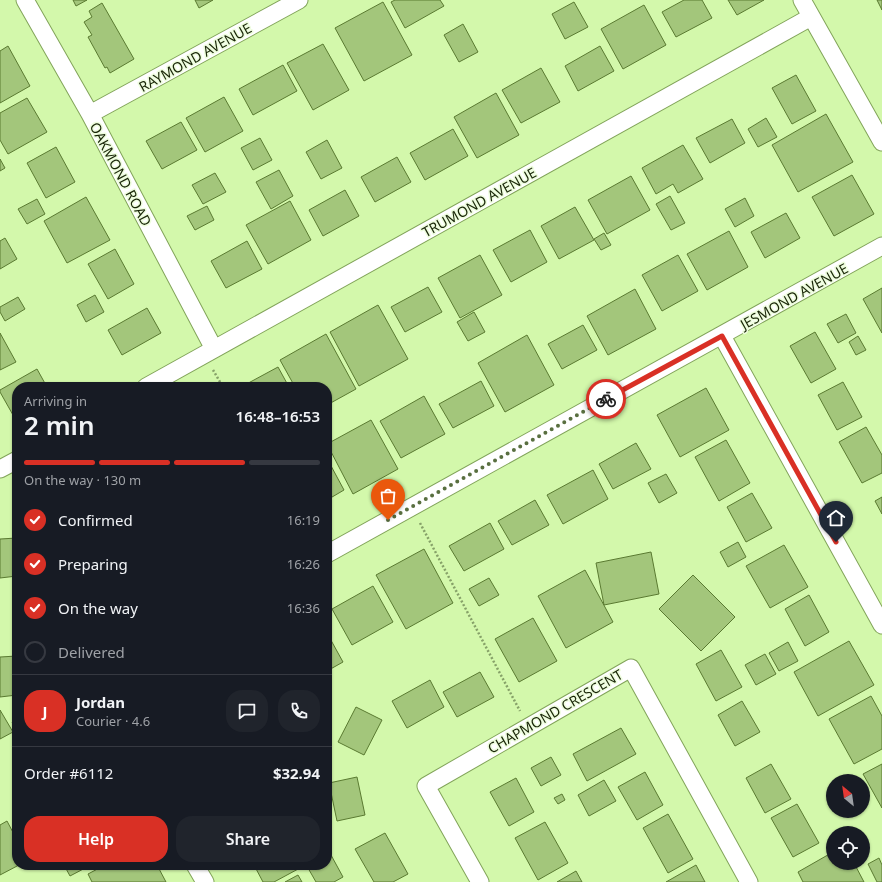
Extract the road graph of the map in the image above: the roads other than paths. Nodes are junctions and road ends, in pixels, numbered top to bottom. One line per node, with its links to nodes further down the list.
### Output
1 (25, 0): 5 (street, OAKMOND ROAD)
2 (299, 0): 5 (street, RAYMOND AVENUE)
3 (802, 0): 4 (street)
4 (811, 17): 6 (street); 9 (street, TRUMOND AVENUE)
5 (90, 114): 9 (street, OAKMOND ROAD)
6 (882, 142)
7 (882, 246): 8 (street, JESMOND AVENUE)
8 (722, 336): 13 (street, JESMOND AVENUE); 14 (street)
9 (214, 349): 10 (street, TRUMOND AVENUE)
10 (155, 382)
11 (12, 463): 12 (street)
12 (0, 469)
13 (332, 551)
14 (882, 624)
15 (199, 870): 16 (street)
16 (205, 882)
17 (480, 882): 18 (street, CHAPMOND CRESCENT)
18 (749, 882)

